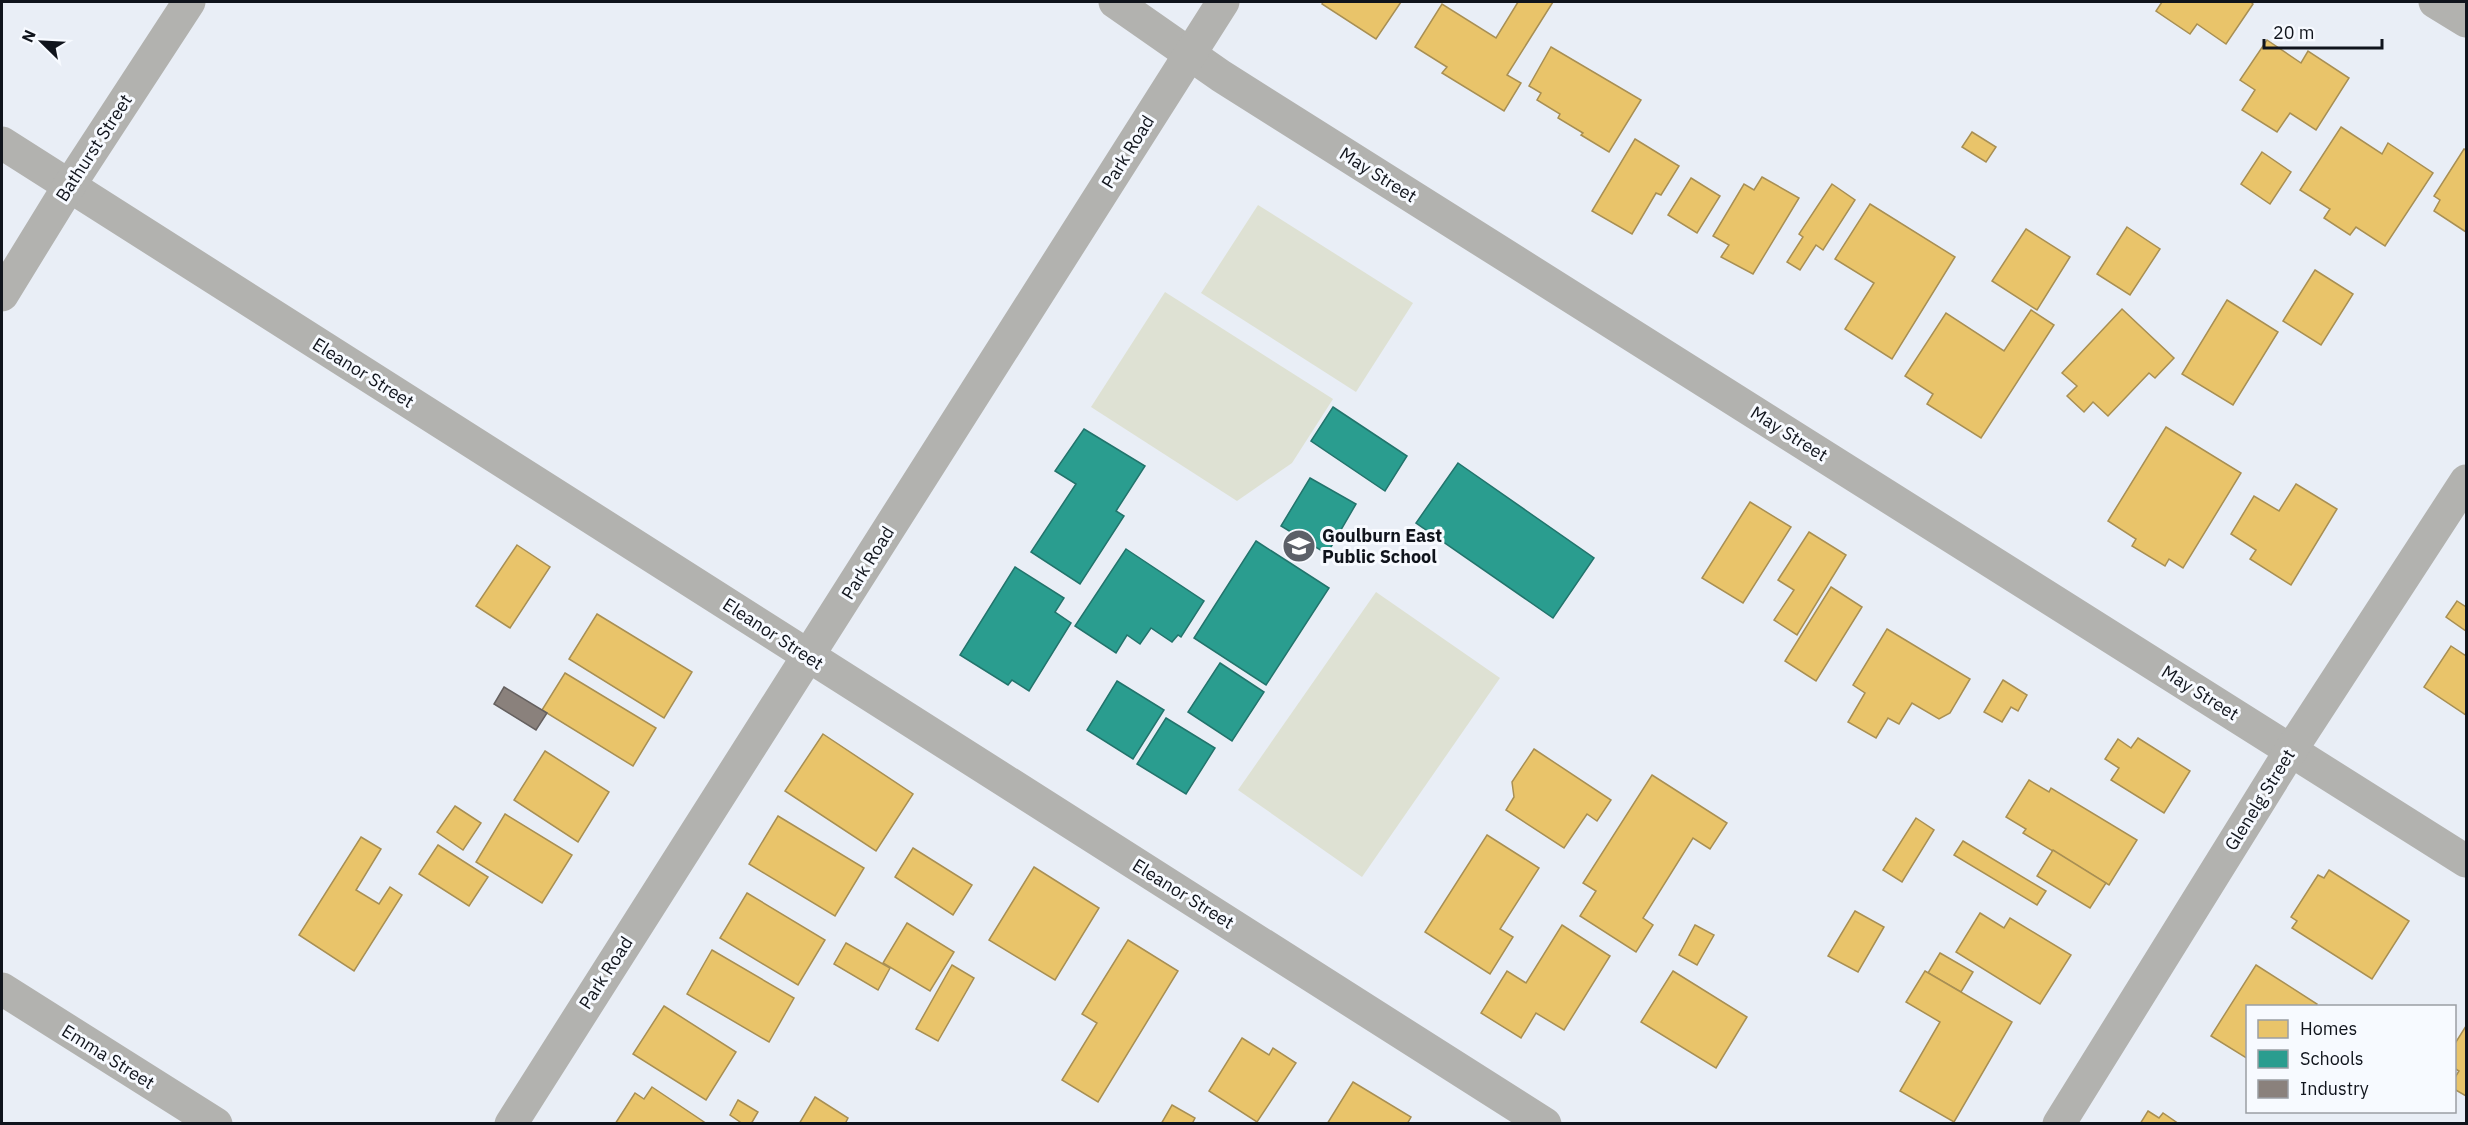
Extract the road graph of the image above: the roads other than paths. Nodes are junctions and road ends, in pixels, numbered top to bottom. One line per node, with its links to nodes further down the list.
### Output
1 (189, 2): 8 (street, Bathurst Street)
2 (1114, 2): 6 (street, May Street)
3 (1223, 2): 6 (street, Park Road)
4 (2435, 2): 5 (street)
5 (2466, 21)
6 (1189, 55): 11 (street, Park Road); 12 (street, May Street)
7 (2, 143): 8 (street, Eleanor Street)
8 (69, 186): 9 (street, Bathurst Street); 11 (street, Eleanor Street)
9 (2, 296)
10 (2466, 481): 12 (street, Glenelg Street)
11 (809, 657): 16 (street, Park Road); 17 (street, Eleanor Street)
12 (2291, 750): 13 (street, May Street); 18 (street, Glenelg Street)
13 (2466, 861)
14 (2, 989): 15 (street, Emma Street)
15 (216, 1124)
16 (511, 1124)
17 (1545, 1124)
18 (2059, 1124)

